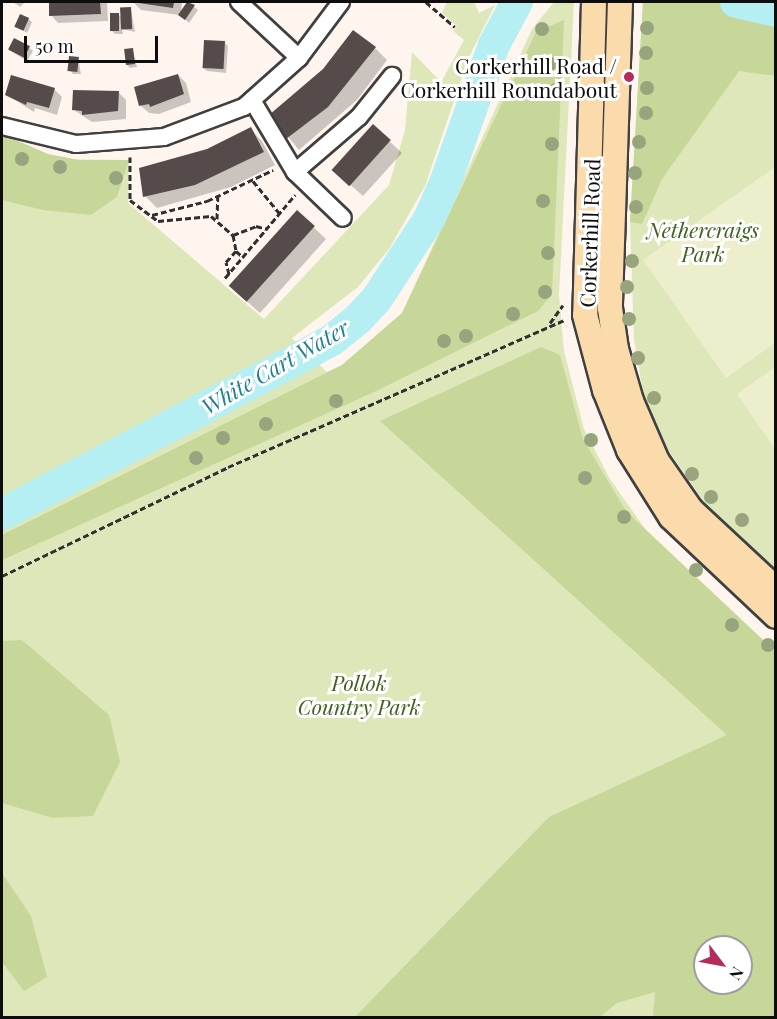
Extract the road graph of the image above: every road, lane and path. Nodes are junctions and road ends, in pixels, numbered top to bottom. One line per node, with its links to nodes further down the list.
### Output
1 (239, 2): 7 (street)
2 (341, 2): 7 (street)
3 (426, 2): 6 (path)
4 (594, 2): 28 (street, Corkerhill Road)
5 (620, 2): 27 (street, Corkerhill Road)
6 (455, 27)
7 (299, 58): 9 (street)
8 (392, 76): 12 (street)
9 (252, 100): 10 (street); 12 (street)
10 (2, 126)
11 (130, 155): 16 (path)
12 (296, 172): 13 (path); 15 (path); 17 (street)
13 (253, 181): 14 (path); 15 (path)
14 (218, 196): 16 (path); 18 (path)
15 (280, 214): 19 (path)
16 (152, 215): 18 (path)
17 (343, 218)
18 (217, 219): 20 (path)
19 (267, 229): 20 (path); 22 (path)
20 (233, 235): 21 (path)
21 (236, 251): 22 (path); 23 (path)
22 (243, 258): 23 (path)
23 (229, 274): 24 (path)
24 (225, 278)
25 (549, 325): 26 (path)
26 (2, 576)
27 (776, 589)
28 (776, 616)

